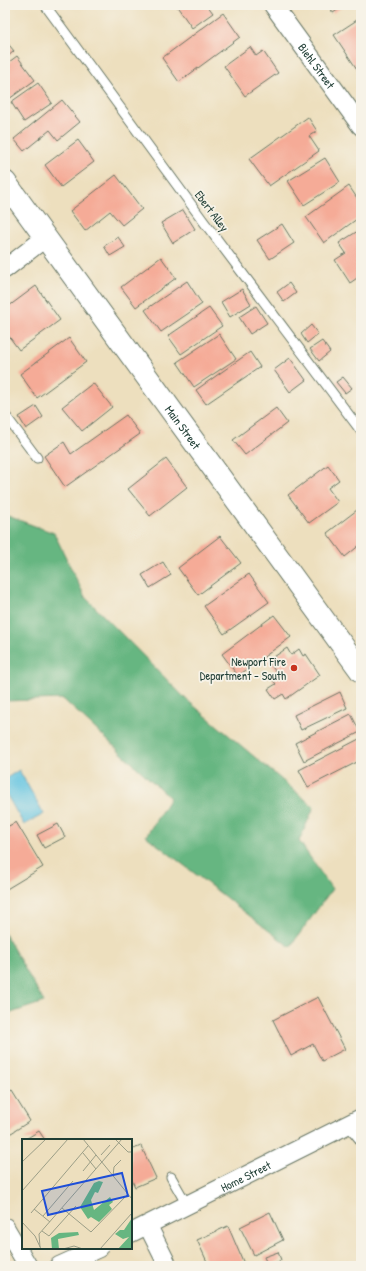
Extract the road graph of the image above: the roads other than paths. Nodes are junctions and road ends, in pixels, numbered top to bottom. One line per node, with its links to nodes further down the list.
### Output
1 (45, 5): 8 (lane, Ebert Alley)
2 (273, 5): 3 (street, Biehl Street)
3 (361, 126)
4 (5, 182): 5 (street, Main Street)
5 (45, 238): 6 (street); 10 (street, Main Street)
6 (5, 269)
7 (5, 414): 9 (lane)
8 (361, 432)
9 (37, 458)
10 (361, 671)
11 (354, 1122): 12 (lane); 14 (street, Home Street)
12 (361, 1141)
13 (171, 1177): 14 (lane)
14 (187, 1205): 15 (street, Home Street)
15 (148, 1226): 17 (street, Home Street); 21 (street)
16 (5, 1227): 19 (street)
17 (132, 1234)
18 (97, 1249): 20 (street)
19 (28, 1266)
20 (59, 1266)
21 (168, 1266)

